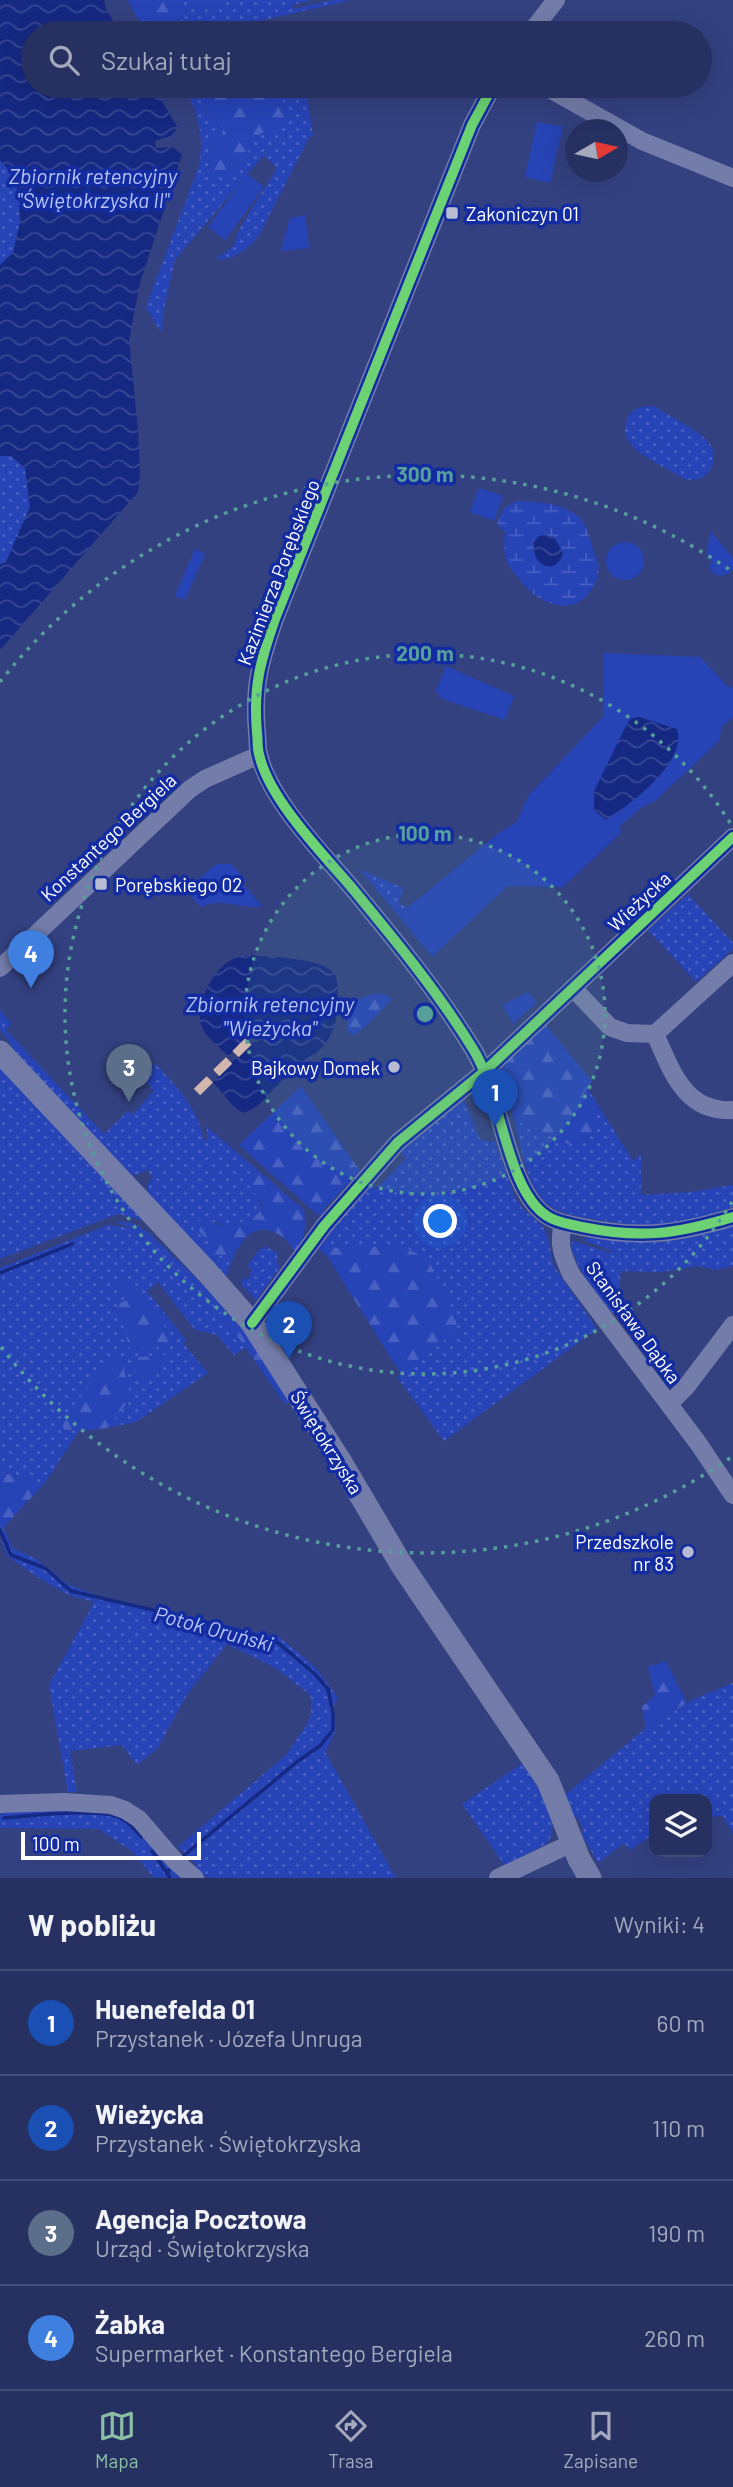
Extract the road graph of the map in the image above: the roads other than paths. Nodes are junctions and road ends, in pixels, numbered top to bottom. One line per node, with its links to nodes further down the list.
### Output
1 (555, 0): 2 (street)
2 (539, 21)
3 (486, 98): 6 (street, Kazimierza Porębskiego)
4 (565, 98): 5 (street)
5 (733, 178)
6 (259, 755): 9 (street, Konstantego Bergiela); 13 (street, Kazimierza Porębskiego)
7 (733, 837): 10 (street, Wieżycka)
8 (733, 963): 11 (street)
9 (0, 968)
10 (573, 988): 11 (street); 13 (street, Wieżycka)
11 (654, 1034): 14 (street)
12 (0, 1052): 17 (main road, Świętokrzyska)
13 (485, 1071): 16 (street, Kazimierza Porębskiego); 17 (street, Wieżycka)
14 (733, 1110)
15 (733, 1217): 16 (street)
16 (563, 1223): 19 (street, Stanisława Dąbka)
17 (252, 1323): 22 (main road, Świętokrzyska)
18 (733, 1325): 19 (street, Stanisława Dąbka)
19 (669, 1404): 20 (street, Stanisława Dąbka)
20 (733, 1495)
21 (0, 1804): 23 (street)
22 (572, 1843): 24 (street); 25 (main road, Świętokrzyska)
23 (195, 1878)
24 (498, 1878)
25 (590, 1878)

